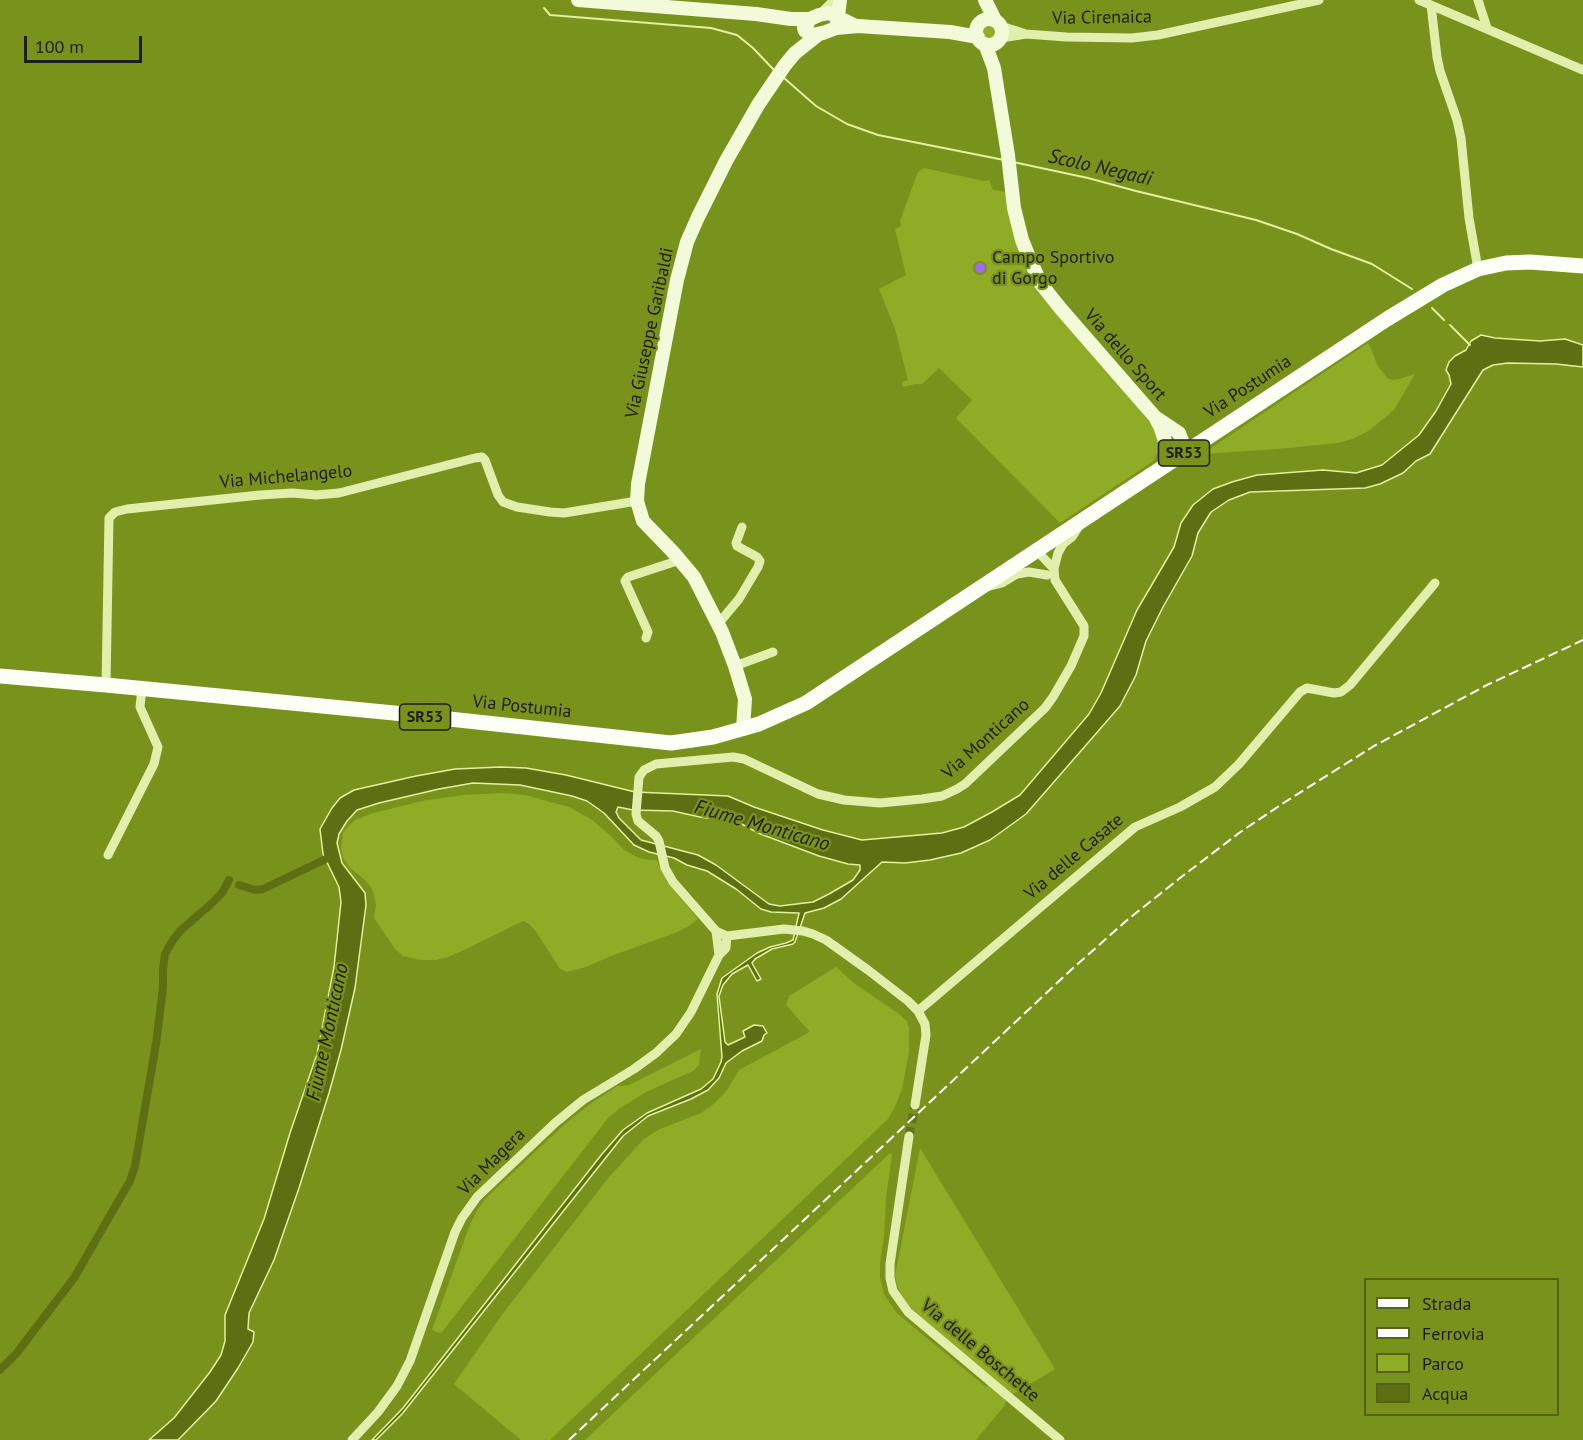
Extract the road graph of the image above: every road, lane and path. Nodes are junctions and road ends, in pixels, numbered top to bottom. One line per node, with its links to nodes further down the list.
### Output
1 (578, 0): 9 (street)
2 (834, 0): 9 (street)
3 (840, 0): 10 (street)
4 (983, 0): 12 (street, Via dello Sport)
5 (1319, 0): 12 (street, Via Cirenaica)
6 (1419, 0): 8 (street)
7 (1478, 0): 11 (street)
8 (1431, 5): 11 (street); 17 (street)
9 (810, 23): 10 (street); 13 (street); 14 (street)
10 (837, 24): 12 (street); 13 (street)
11 (1486, 28): 15 (street)
12 (989, 32): 18 (street, Via dello Sport)
13 (819, 34): 14 (street)
14 (795, 53): 24 (street, Via Giuseppe Garibaldi)
15 (1583, 70)
16 (1583, 266): 17 (main road, Via Postumia / SR53)
17 (1478, 269): 21 (main road, Via Postumia / SR53)
18 (1155, 417): 19 (street); 20 (street, Via dello Sport)
19 (1163, 434): 22 (street); 23 (street)
20 (1179, 434): 21 (street); 22 (street)
21 (1211, 436): 22 (main road, Via Postumia / SR53)
22 (1185, 453): 23 (main road, Via Postumia / SR53)
23 (1165, 466): 25 (main road, Via Postumia / SR53)
24 (637, 501): 28 (street); 37 (street, Via Michelangelo)
25 (1082, 521): 27 (main road, Via Postumia / SR53); 29 (street)
26 (742, 527): 32 (street)
27 (1036, 551): 29 (street, Via Monticano); 31 (main road, Via Postumia / SR53)
28 (680, 560): 32 (street); 33 (street)
29 (1052, 575): 31 (street); 41 (street, Via Monticano)
30 (1435, 583): 45 (street, Via delle Casate)
31 (979, 589): 39 (main road, Via Postumia / SR53)
32 (718, 624): 35 (street)
33 (646, 638)
34 (773, 652): 35 (street)
35 (735, 666): 39 (street)
36 (0, 676): 37 (main road, SR53)
37 (106, 685): 38 (main road, Via Postumia / SR53)
38 (142, 688): 39 (main road, Via Postumia / SR53); 40 (street)
39 (752, 726)
40 (108, 855)
41 (716, 931): 43 (street); 44 (street)
42 (741, 935): 43 (street); 44 (street); 45 (street)
43 (727, 936): 44 (street, Via Magera)
44 (722, 951): 48 (street, Via Magera)
45 (918, 1011): 46 (street)
46 (915, 1105)
47 (909, 1136): 49 (street, Via delle Boschette)
48 (352, 1440)
49 (1060, 1440)

